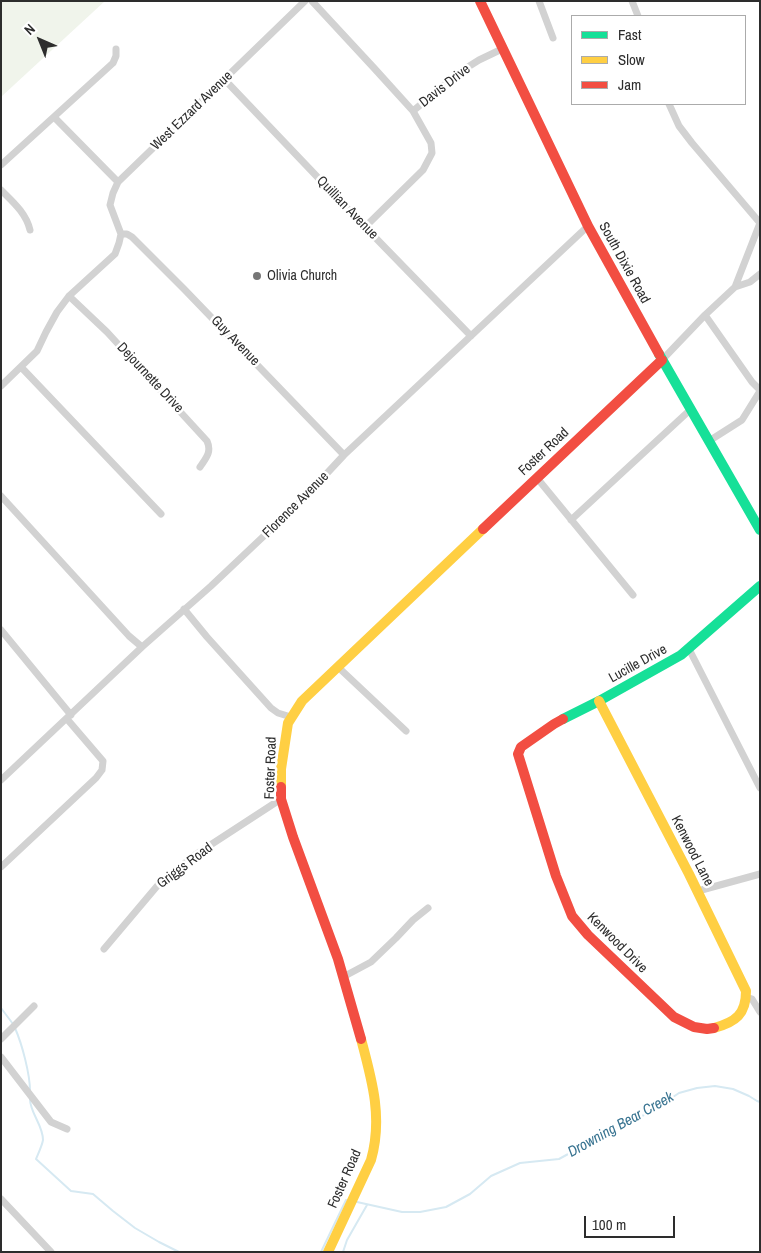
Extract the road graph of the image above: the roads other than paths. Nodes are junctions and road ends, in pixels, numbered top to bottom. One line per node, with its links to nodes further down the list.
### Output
1 (305, 1): 10 (street, West Ezzard Avenue)
2 (312, 1): 12 (street)
3 (480, 1): 9 (street, South Dixie Road)
4 (539, 1): 7 (street)
5 (632, 1): 6 (street)
6 (638, 15)
7 (554, 38)
8 (116, 49): 13 (street)
9 (502, 49): 12 (street, Davis Drive); 18 (street, South Dixie Road)
10 (225, 80): 15 (street, West Ezzard Avenue); 19 (street, Quillian Avenue)
11 (670, 105): 17 (street)
12 (413, 111): 19 (street, Davis Drive)
13 (54, 117): 14 (street); 15 (street)
14 (1, 165)
15 (118, 182): 21 (street, West Ezzard Avenue)
16 (1, 190): 20 (street)
17 (760, 223): 23 (street)
18 (588, 226): 26 (street, Florence Avenue); 27 (street, South Dixie Road)
19 (365, 227): 26 (street, Quillian Avenue)
20 (30, 230)
21 (121, 234): 24 (street); 33 (street, Guy Avenue)
22 (760, 274): 23 (street)
23 (736, 287): 25 (street)
24 (69, 296): 28 (street); 34 (street, Dejournette Drive)
25 (704, 315): 27 (street); 30 (street)
26 (471, 336): 33 (street, Florence Avenue)
27 (662, 360): 31 (street, South Dixie Road); 35 (street, Foster Road)
28 (21, 367): 29 (street); 37 (street)
29 (1, 386)
30 (760, 390): 32 (street)
31 (690, 410): 32 (street, South Dixie Road); 38 (street)
32 (709, 441): 39 (street, South Dixie Road)
33 (344, 456): 42 (street, Florence Avenue)
34 (200, 467)
35 (537, 478): 38 (street); 46 (street, Foster Road)
36 (1, 496): 44 (street)
37 (160, 514)
38 (571, 520): 41 (street)
39 (760, 530)
40 (760, 586): 45 (street, Lucille Drive)
41 (633, 595)
42 (184, 609): 44 (street, Florence Avenue); 48 (street)
43 (1, 630): 49 (street)
44 (142, 647): 49 (street, Florence Avenue)
45 (689, 649): 47 (street, Lucille Drive); 53 (street)
46 (338, 667): 48 (street, Foster Road); 50 (street)
47 (599, 702): 51 (street, Lucille Drive); 57 (street, Kenwood Lane)
48 (291, 716): 54 (street, Foster Road)
49 (69, 717): 52 (street, Florence Avenue); 55 (street)
50 (406, 731)
51 (519, 751): 61 (street, Kenwood Drive)
52 (1, 780)
53 (760, 788)
54 (281, 799): 59 (street, Griggs Road); 60 (street, Foster Road)
55 (1, 867)
56 (760, 874): 57 (street)
57 (698, 891): 61 (street, Kenwood Lane)
58 (428, 908): 60 (street)
59 (104, 949)
60 (343, 977): 69 (street, Foster Road)
61 (746, 997): 63 (street)
62 (34, 1006): 64 (street)
63 (760, 1012)
64 (1, 1039)
65 (1, 1057): 66 (street)
66 (67, 1129)
67 (1, 1198): 68 (street)
68 (51, 1252)
69 (328, 1252)

